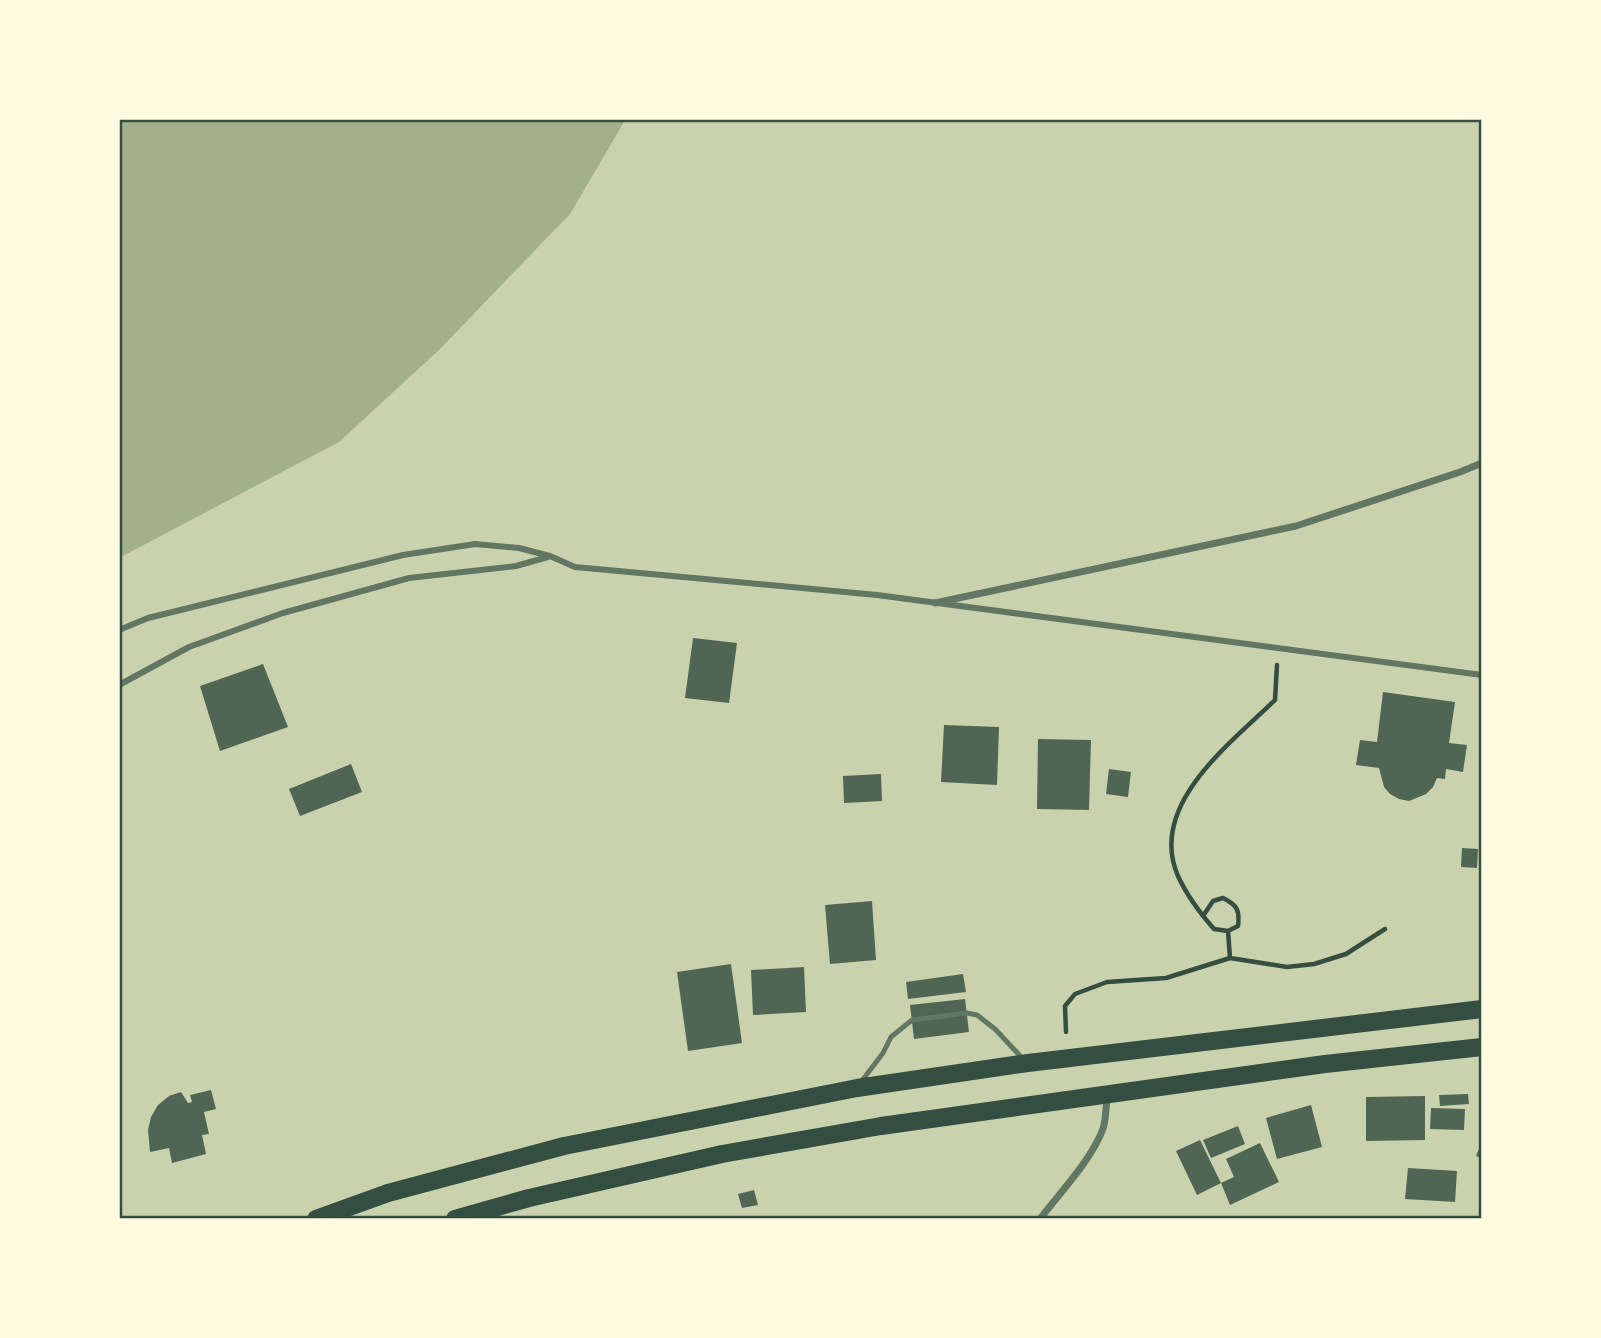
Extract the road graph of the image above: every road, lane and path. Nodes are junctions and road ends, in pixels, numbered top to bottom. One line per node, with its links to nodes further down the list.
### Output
1 (1482, 463): 3 (street)
2 (550, 556): 3 (street); 4 (street); 7 (street)
3 (935, 603): 5 (street)
4 (119, 629)
5 (1279, 647): 6 (street); 8 (path)
6 (1482, 675)
7 (119, 685)
8 (1203, 916): 10 (path); 10 (path)
9 (1385, 929): 11 (path)
10 (1228, 932): 11 (path)
11 (1230, 958): 13 (path)
12 (1482, 1009): 15 (main road)
13 (1066, 1032)
14 (1482, 1047): 17 (main road)
15 (1028, 1063): 16 (main road); 16 (lane)
16 (857, 1087): 18 (main road)
17 (1107, 1095): 19 (main road); 20 (street)
18 (316, 1219)
19 (455, 1219)
20 (1040, 1219)

